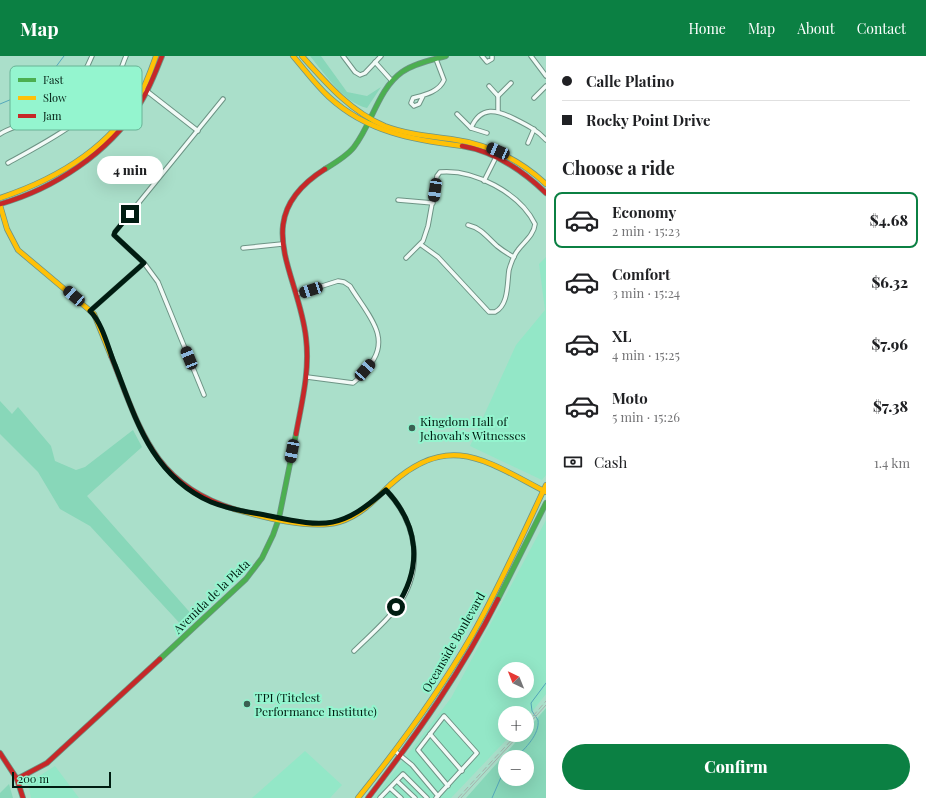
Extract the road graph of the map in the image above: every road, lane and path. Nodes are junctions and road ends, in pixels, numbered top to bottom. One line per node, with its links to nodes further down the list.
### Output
1 (92, 56): 15 (street)
2 (126, 56): 16 (street)
3 (156, 56): 23 (main road)
4 (162, 56): 23 (main road)
5 (293, 56): 33 (main road)
6 (302, 56): 32 (main road)
7 (343, 56): 14 (street)
8 (381, 56): 14 (street)
9 (446, 56): 13 (main road, Avenida de la Plata)
10 (482, 56): 11 (street)
11 (492, 56)
12 (531, 56): 17 (street)
13 (436, 59): 18 (main road, Avenida de la Plata); 25 (street)
14 (375, 62): 18 (street)
15 (88, 66)
16 (122, 66)
17 (546, 76)
18 (392, 80): 32 (main road, Avenida de la Plata)
19 (511, 83): 26 (street)
20 (489, 86): 26 (street)
21 (546, 86): 28 (street)
22 (142, 88): 23 (street)
23 (146, 90): 24 (main road); 27 (main road); 40 (street)
24 (142, 95)
25 (423, 96)
26 (498, 96): 30 (street)
27 (142, 97)
28 (534, 98)
29 (223, 99): 40 (street)
30 (498, 111): 34 (street); 36 (street)
31 (457, 114): 34 (street)
32 (371, 119): 33 (main road, Avenida de la Plata); 46 (main road)
33 (368, 124): 45 (main road); 58 (main road, Avenida de la Plata)
34 (471, 128): 41 (street)
35 (10, 129): 42 (street)
36 (534, 129): 43 (street); 44 (street)
37 (63, 130): 49 (street)
38 (114, 130): 53 (main road)
39 (120, 130): 56 (main road)
40 (198, 131): 63 (street)
41 (487, 133)
42 (0, 134)
43 (546, 139)
44 (528, 143)
45 (474, 148): 46 (main road); 47 (main road)
46 (498, 151): 48 (main road)
47 (496, 157): 48 (main road); 50 (street); 52 (main road)
48 (518, 162): 51 (main road)
49 (8, 163)
50 (484, 181): 55 (street); 61 (street)
51 (546, 184)
52 (546, 193)
53 (0, 198)
54 (398, 200): 55 (street)
55 (433, 203): 59 (street)
56 (0, 205): 65 (main road)
57 (468, 226): 61 (street)
58 (282, 244): 60 (street); 64 (main road, Avenida de la Plata)
59 (420, 244): 61 (street); 62 (street)
60 (243, 248)
61 (514, 257)
62 (406, 258)
63 (144, 263): 65 (street); 67 (street)
64 (297, 294): 66 (main road, Avenida de la Plata); 66 (street)
65 (90, 311): 72 (main road)
66 (307, 377): 72 (main road, Avenida de la Plata)
67 (204, 395)
68 (546, 484): 70 (main road, Oceanside Boulevard)
69 (386, 490): 70 (main road); 72 (main road); 73 (street)
70 (545, 491): 75 (main road, Oceanside Boulevard)
71 (546, 503): 77 (main road, Oceanside Boulevard)
72 (279, 518): 79 (main road, Avenida de la Plata)
73 (354, 651)
74 (430, 734): 78 (street); 78 (street); 81 (street)
75 (395, 751): 77 (street); 86 (main road, Oceanside Boulevard)
76 (0, 753): 79 (main road)
77 (401, 756): 84 (street); 87 (main road, Oceanside Boulevard)
78 (462, 771): 81 (street)
79 (17, 779): 85 (main road)
80 (397, 781): 82 (street); 89 (street); 90 (street)
81 (448, 786): 84 (street)
82 (390, 788): 83 (street); 88 (street)
83 (383, 797)
84 (437, 797)
85 (23, 798)
86 (358, 798)
87 (368, 798)
88 (400, 798)
89 (415, 798)
90 (427, 798)

